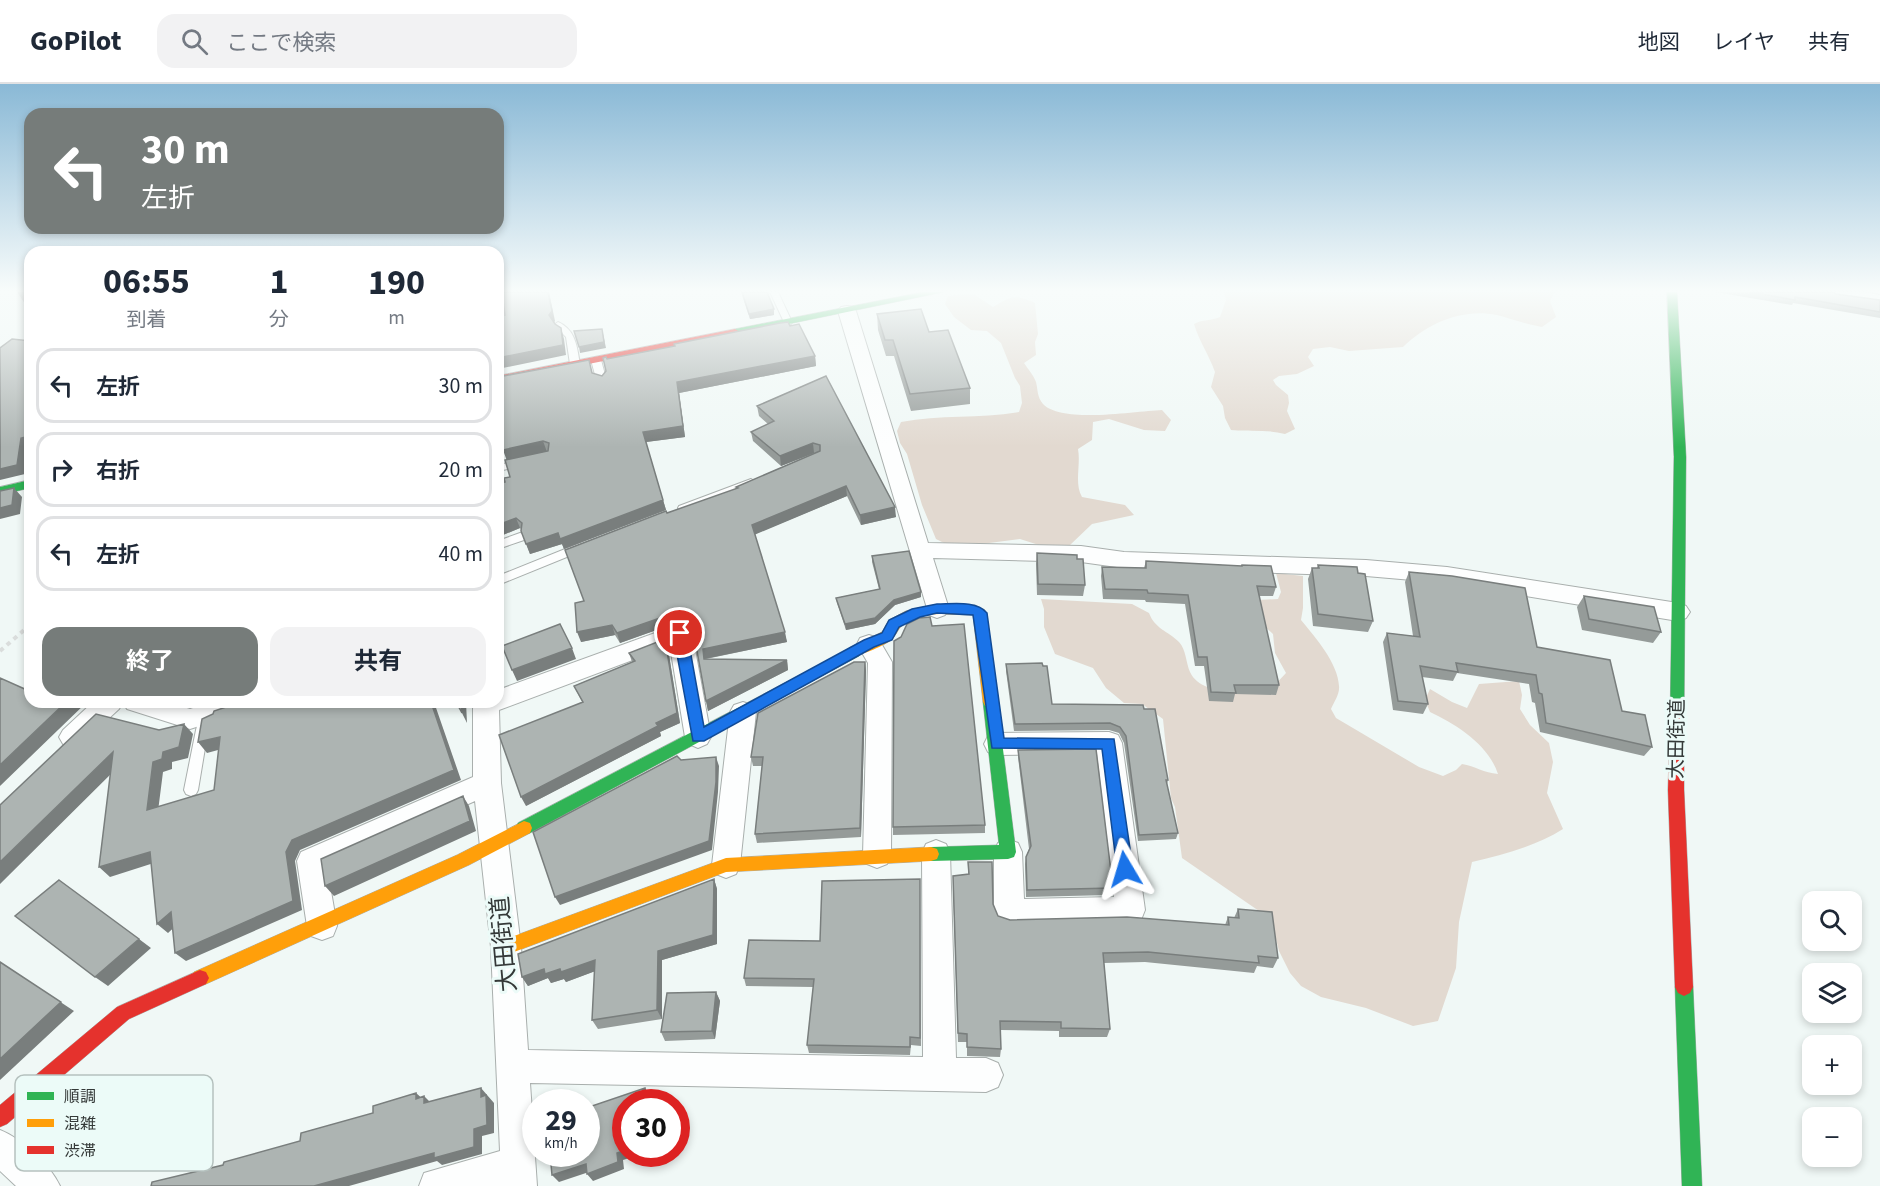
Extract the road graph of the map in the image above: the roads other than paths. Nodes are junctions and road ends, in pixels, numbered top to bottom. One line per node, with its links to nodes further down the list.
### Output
1 (572, 343): 6 (lane)
2 (680, 343): 5 (street)
3 (857, 343): 18 (street)
4 (1674, 343): 21 (street, 大田街道)
5 (596, 360): 6 (street); 8 (lane)
6 (575, 364): 7 (street)
7 (504, 378)
8 (602, 382)
9 (537, 459): 10 (lane)
10 (504, 467)
11 (761, 478): 14 (lane)
12 (24, 485): 13 (street)
13 (0, 491)
14 (675, 511)
15 (520, 537): 16 (lane)
16 (504, 543)
17 (588, 544): 19 (lane)
18 (919, 550): 20 (street); 21 (street)
19 (504, 579)
20 (937, 609): 22 (street); 31 (street)
21 (1678, 612): 54 (street, 大田街道)
22 (869, 644): 28 (street); 38 (street)
23 (504, 697): 30 (street)
24 (104, 708): 32 (street)
25 (155, 708): 29 (street)
26 (224, 708): 29 (street)
27 (491, 708): 33 (street, 大田街道)
28 (743, 712): 30 (street); 39 (street)
29 (205, 714): 34 (lane)
30 (698, 737): 35 (street)
31 (997, 744): 36 (street); 36 (street)
32 (59, 750)
33 (488, 783): 35 (street, 大田街道); 40 (street)
34 (190, 790)
35 (494, 843): 40 (street); 41 (street, 大田街道)
36 (1008, 852): 37 (street)
37 (936, 853): 38 (street); 43 (street)
38 (878, 855): 39 (street)
39 (726, 865): 41 (street)
40 (321, 926): 44 (street)
41 (506, 946): 42 (street, 大田街道)
42 (512, 1066): 43 (street); 51 (street, 大田街道)
43 (940, 1072): 45 (street)
44 (50, 1075)
45 (986, 1075)
46 (15, 1105): 47 (street)
47 (0, 1118)
48 (0, 1147): 49 (street)
49 (15, 1161)
50 (26, 1171): 52 (street)
51 (518, 1175): 53 (street)
52 (42, 1186)
53 (437, 1186)
54 (1692, 1186)

